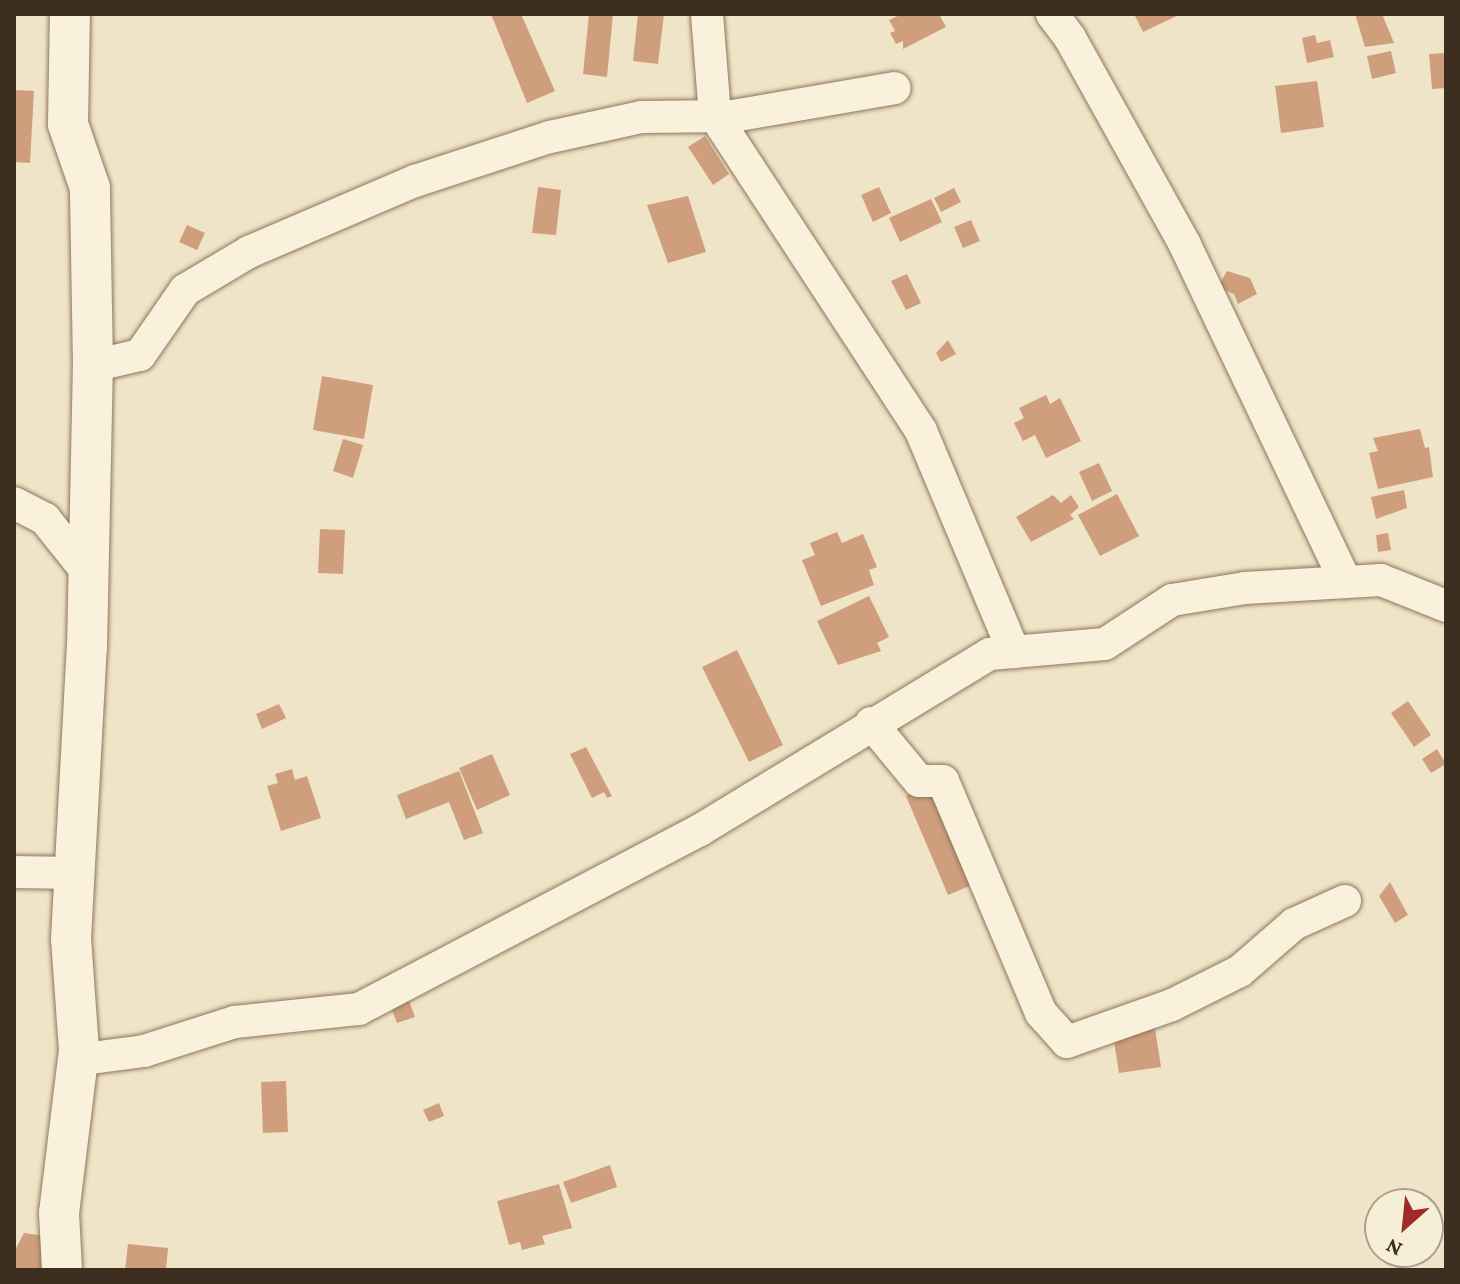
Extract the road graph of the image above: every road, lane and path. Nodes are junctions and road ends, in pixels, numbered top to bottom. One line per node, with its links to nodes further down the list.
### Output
1 (70, 14): 6 (street)
2 (707, 14): 5 (street)
3 (1052, 14): 9 (street)
4 (895, 88): 5 (street)
5 (715, 116): 6 (street); 11 (street)
6 (93, 366): 8 (street)
7 (14, 503): 8 (street)
8 (89, 574): 14 (street)
9 (1346, 582): 10 (street); 11 (street)
10 (1446, 606)
11 (1014, 652): 12 (street)
12 (871, 723): 15 (street); 16 (street)
13 (14, 872): 14 (street)
14 (75, 873): 16 (street)
15 (1345, 901)
16 (76, 1060): 17 (street)
17 (62, 1270)

